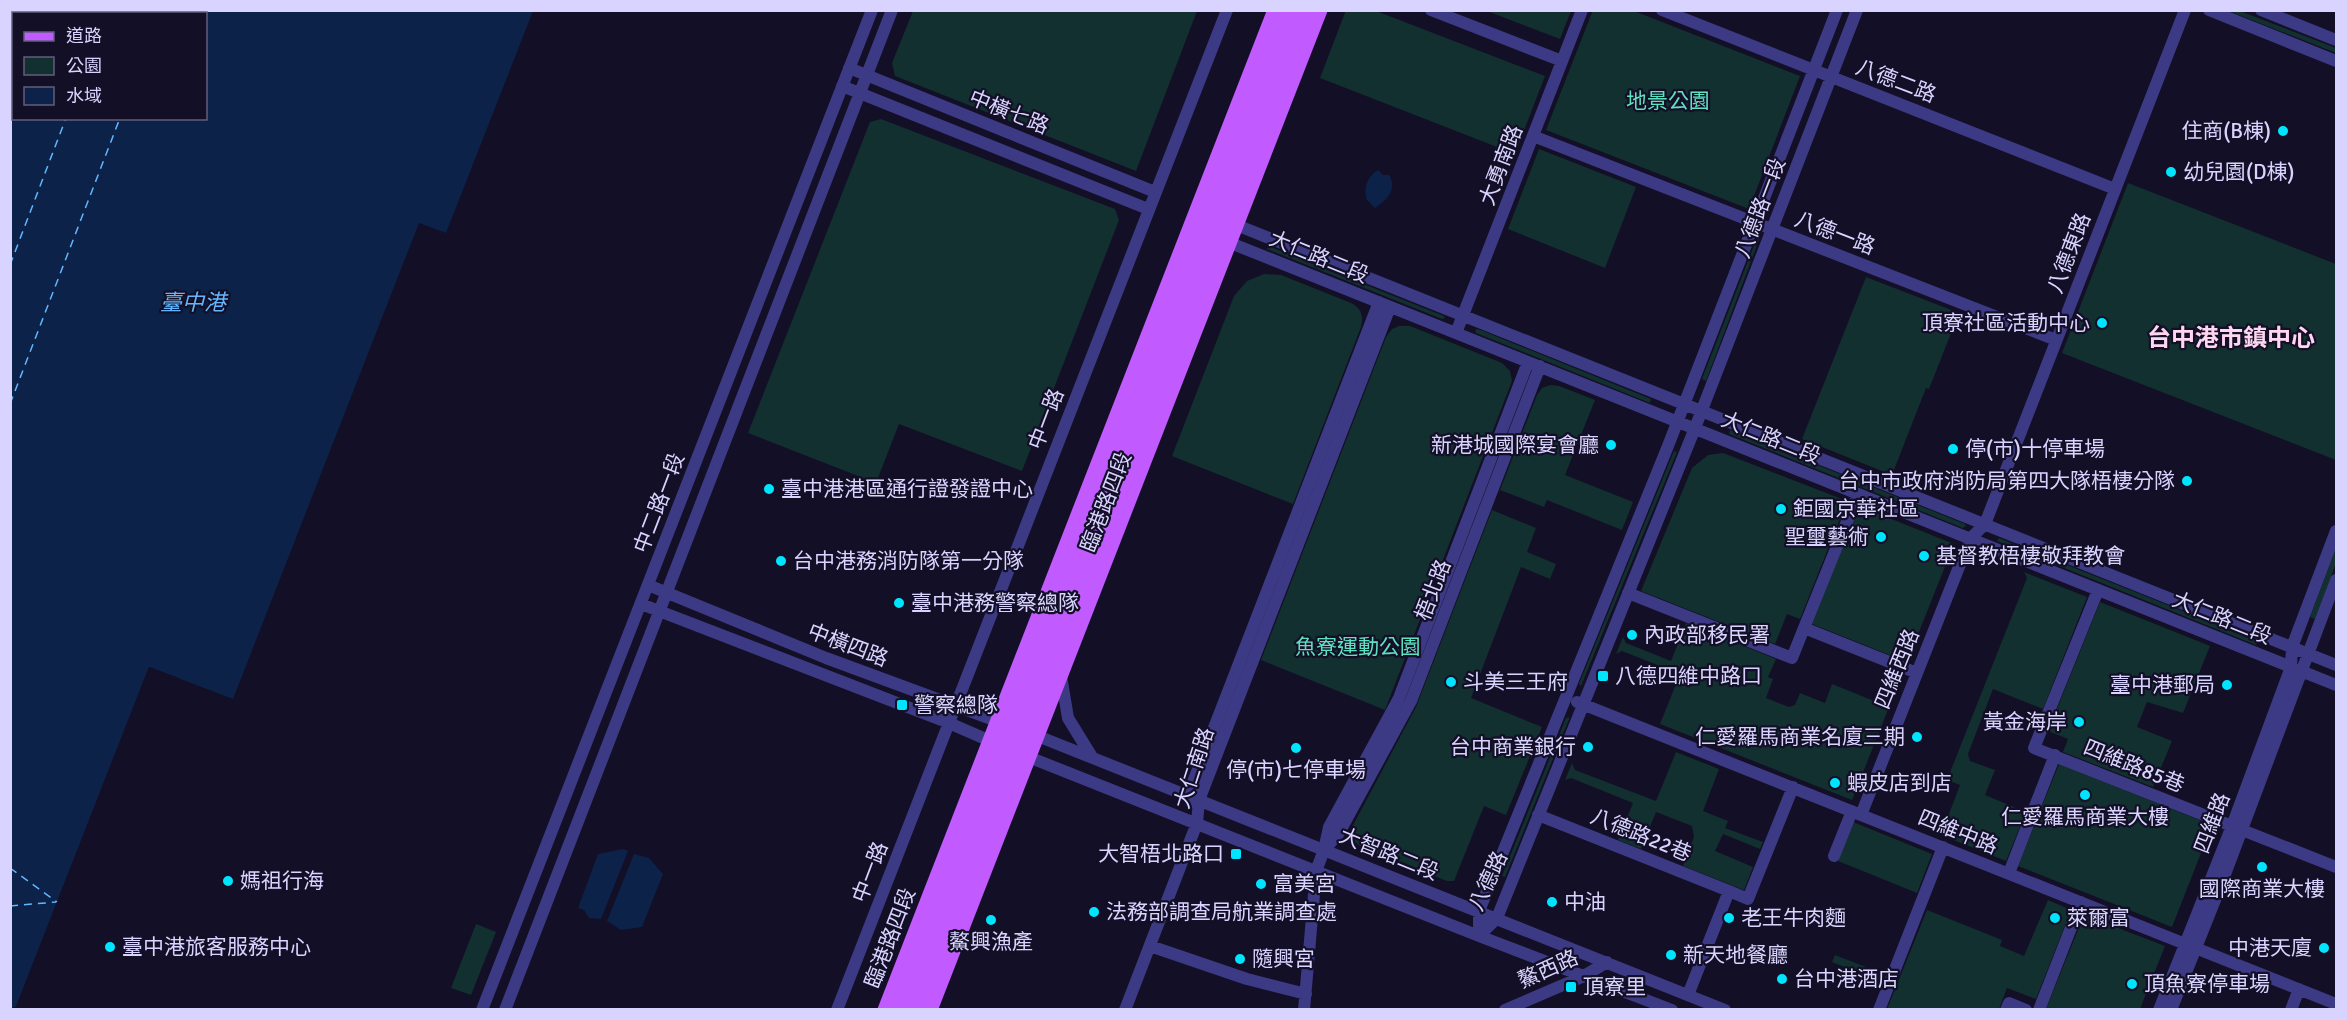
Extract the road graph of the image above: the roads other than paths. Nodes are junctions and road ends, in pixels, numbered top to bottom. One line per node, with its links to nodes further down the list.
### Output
1 (872, 10): 19 (street, 中二路一段)
2 (892, 10): 21 (street, 中二路一段)
3 (1227, 10): 29 (street, 中一路)
4 (1275, 10): 31 (main road, 臨港路四段)
5 (1290, 10): 31 (main road, 臨港路四段)
6 (1305, 10): 31 (main road, 臨港路四段)
7 (1320, 10): 31 (main road, 臨港路四段)
8 (1431, 10): 17 (street)
9 (1582, 10): 17 (street, 大勇南路)
10 (1662, 10): 20 (street, 八德二路)
11 (1837, 10): 20 (street, 八德路一段)
12 (1857, 10): 22 (street, 八德路一段)
13 (2185, 10): 28 (street, 八德東路)
14 (2209, 10): 18 (street)
15 (2261, 10): 16 (street)
16 (2337, 40)
17 (1562, 61): 25 (street, 大勇南路)
18 (2337, 61)
19 (849, 68): 21 (street, 中橫七路); 23 (street, 中二路一段)
20 (1814, 70): 22 (street, 八德二路); 26 (street, 八德路一段)
21 (866, 76): 24 (street, 中二路一段); 29 (street, 中橫七路)
22 (1832, 77): 27 (street, 八德路一段); 28 (street, 八德二路)
23 (842, 86): 24 (street, 中橫七路); 47 (street, 中二路一段)
24 (859, 94): 30 (street, 中橫七路); 49 (street, 中二路一段)
25 (1533, 136): 32 (street, 八德一路); 36 (street, 大勇南路)
26 (1785, 144): 27 (street); 32 (street, 八德路一段)
27 (1803, 151): 33 (street, 八德路一段)
28 (2115, 189): 38 (street, 八德東路)
29 (1155, 192): 30 (street, 中一路)
30 (1148, 209): 63 (street, 中一路)
31 (1217, 217): 34 (main road, 臨港路四段); 34 (main road, 臨港路四段); 36 (street, 大仁路二段)
32 (1755, 222): 33 (street, 八德一路); 40 (street, 八德路一段)
33 (1772, 229): 38 (street, 八德一路); 41 (street, 八德路一段)
34 (1210, 235): 35 (street, 大仁路二段); 59 (main road, 臨港路四段); 65 (main road, 臨港路四段); 65 (main road, 臨港路四段)
35 (1384, 304): 37 (street, 大仁路二段); 70 (street, 大仁南路)
36 (1463, 316): 37 (street, 大勇南路); 40 (street, 大仁路二段)
37 (1456, 333): 39 (street, 大仁路二段)
38 (2056, 340): 43 (street, 八德東路)
39 (1534, 364): 40 (street, 大仁路二段); 76 (street, 梧北路)
40 (1681, 413): 41 (street, 大仁路二段); 41 (street, 大仁路二段); 61 (street, 八德路)
41 (1698, 420): 42 (street, 大仁路二段); 43 (street, 大仁路二段); 50 (street, 八德路)
42 (1858, 494): 45 (street, 大仁路二段); 53 (street)
43 (1985, 524): 45 (street, 八德東路); 54 (street, 大仁路二段)
44 (2337, 531): 54 (street, 四維路)
45 (1970, 538): 48 (street, 大仁路二段); 58 (street, 四維西路)
46 (2337, 580): 55 (street, 四維路)
47 (648, 585): 49 (street, 中橫四路); 51 (street, 中二路一段)
48 (2098, 590): 57 (street, 大仁路二段); 67 (street, 四維路85巷)
49 (668, 593): 52 (street, 中二路一段); 63 (street, 中橫四路)
50 (1628, 593): 53 (street); 62 (street, 八德路)
51 (641, 604): 52 (street, 中橫四路); 95 (street, 中二路一段)
52 (661, 610): 64 (street, 中橫四路); 96 (street, 中二路一段)
53 (1804, 628): 58 (street)
54 (2292, 647): 55 (street, 大仁路二段); 57 (street, 四維路)
55 (2308, 654): 56 (street, 大仁路二段); 57 (street, 四維路)
56 (2337, 665)
57 (2296, 669): 60 (street, 大仁路二段); 74 (street, 四維路)
58 (1917, 673): 71 (street, 四維西路)
59 (1060, 676): 65 (main road, 臨港路四段); 68 (street)
60 (2337, 685)
61 (1566, 697): 62 (street, 四維中路); 83 (street, 八德路)
62 (1583, 704): 69 (street, 四維中路); 72 (street, 八德路)
63 (955, 707): 64 (street, 中一路); 65 (street, 中橫四路)
64 (949, 723): 66 (street, 中橫四路); 97 (street, 中一路)
65 (1017, 728): 66 (main road, 臨港路四段); 66 (main road, 臨港路四段); 68 (street, 大智路二段)
66 (1009, 749): 73 (street, 大智路二段); 98 (main road, 臨港路四段); 99 (main road, 臨港路四段); 100 (main road, 臨港路四段); 101 (main road, 臨港路四段)
67 (2055, 755): 74 (street, 四維路85巷); 80 (street)
68 (1093, 758): 70 (street, 大智路二段)
69 (1792, 788): 71 (street, 四維中路); 81 (street)
70 (1194, 798): 73 (street, 大仁南路); 76 (street, 大智路二段)
71 (1856, 813): 75 (street, 四維中路); 77 (street, 四維西路)
72 (1538, 815): 81 (street, 八德路22巷); 84 (street, 八德路)
73 (1197, 824): 79 (street, 大智路二段); 86 (street)
74 (2237, 827): 78 (street, 四維路85巷); 87 (street, 四維路)
75 (1943, 848): 80 (street, 四維中路); 106 (street)
76 (1324, 849): 79 (street, 梧北路); 83 (street, 大智路二段)
77 (1834, 856)
78 (2337, 867)
79 (1316, 871): 85 (street, 大智路二段); 91 (street, 梧北路)
80 (2009, 873): 82 (street, 四維中路)
81 (1729, 891): 92 (street)
82 (2081, 902): 87 (street, 四維中路); 109 (street)
83 (1479, 911): 84 (street, 大智路二段); 85 (street, 八德路)
84 (1497, 918): 85 (street, 八德路); 88 (street, 大智路二段)
85 (1479, 936): 89 (street, 大智路二段)
86 (1150, 946): 91 (street); 102 (street)
87 (2191, 946): 90 (street, 四維中路); 110 (street, 四維路); 111 (street, 四維路)
88 (1607, 962): 89 (street, 鰲西路); 92 (street, 大智路二段)
89 (1584, 976): 94 (street, 大智路二段); 104 (street, 鰲西路)
90 (2299, 989): 93 (street, 四維中路); 112 (street)
91 (1306, 994): 103 (street, 梧北路)
92 (1688, 995): 94 (street); 105 (street, 大智路二段)
93 (2337, 1004)
94 (1661, 1008)
95 (482, 1010)
96 (506, 1010)
97 (837, 1010)
98 (885, 1010)
99 (900, 1010)
100 (915, 1010)
101 (930, 1010)
102 (1125, 1010)
103 (1305, 1010)
104 (1505, 1010)
105 (1725, 1010)
106 (1879, 1010)
107 (2006, 1010): 108 (street)
108 (2026, 1010)
109 (2039, 1010)
110 (2159, 1010)
111 (2171, 1010)
112 (2291, 1010)

